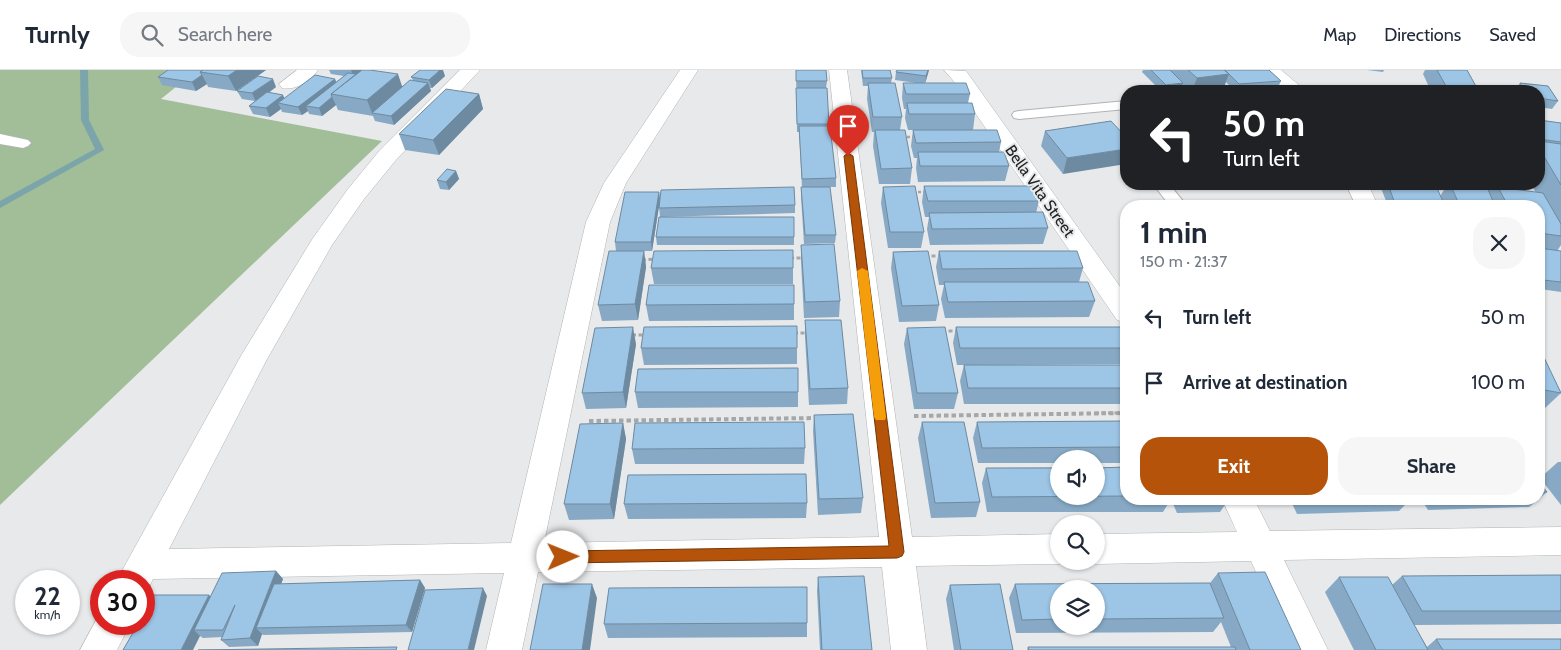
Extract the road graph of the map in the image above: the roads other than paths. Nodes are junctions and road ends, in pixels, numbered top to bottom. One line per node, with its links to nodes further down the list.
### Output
1 (309, 70): 7 (street)
2 (471, 70): 23 (street)
3 (689, 70): 22 (street)
4 (838, 70): 21 (street)
5 (953, 70): 15 (street, Bella Vita Street)
6 (1269, 70): 8 (street)
7 (289, 84)
8 (1288, 85)
9 (1120, 106): 10 (lane)
10 (1019, 115)
11 (0, 139): 12 (lane)
12 (23, 143)
13 (1166, 190): 14 (lane)
14 (1174, 200)
15 (1120, 305)
16 (1241, 505): 18 (street)
17 (1561, 541): 18 (street)
18 (1261, 546): 20 (street); 29 (street)
19 (1050, 549): 21 (street)
20 (1105, 549)
21 (897, 552): 22 (street); 28 (street)
22 (524, 558): 24 (street); 27 (street)
23 (141, 570)
24 (155, 572)
25 (106, 635): 26 (street)
26 (98, 650)
27 (504, 650)
28 (909, 650)
29 (1310, 650)

